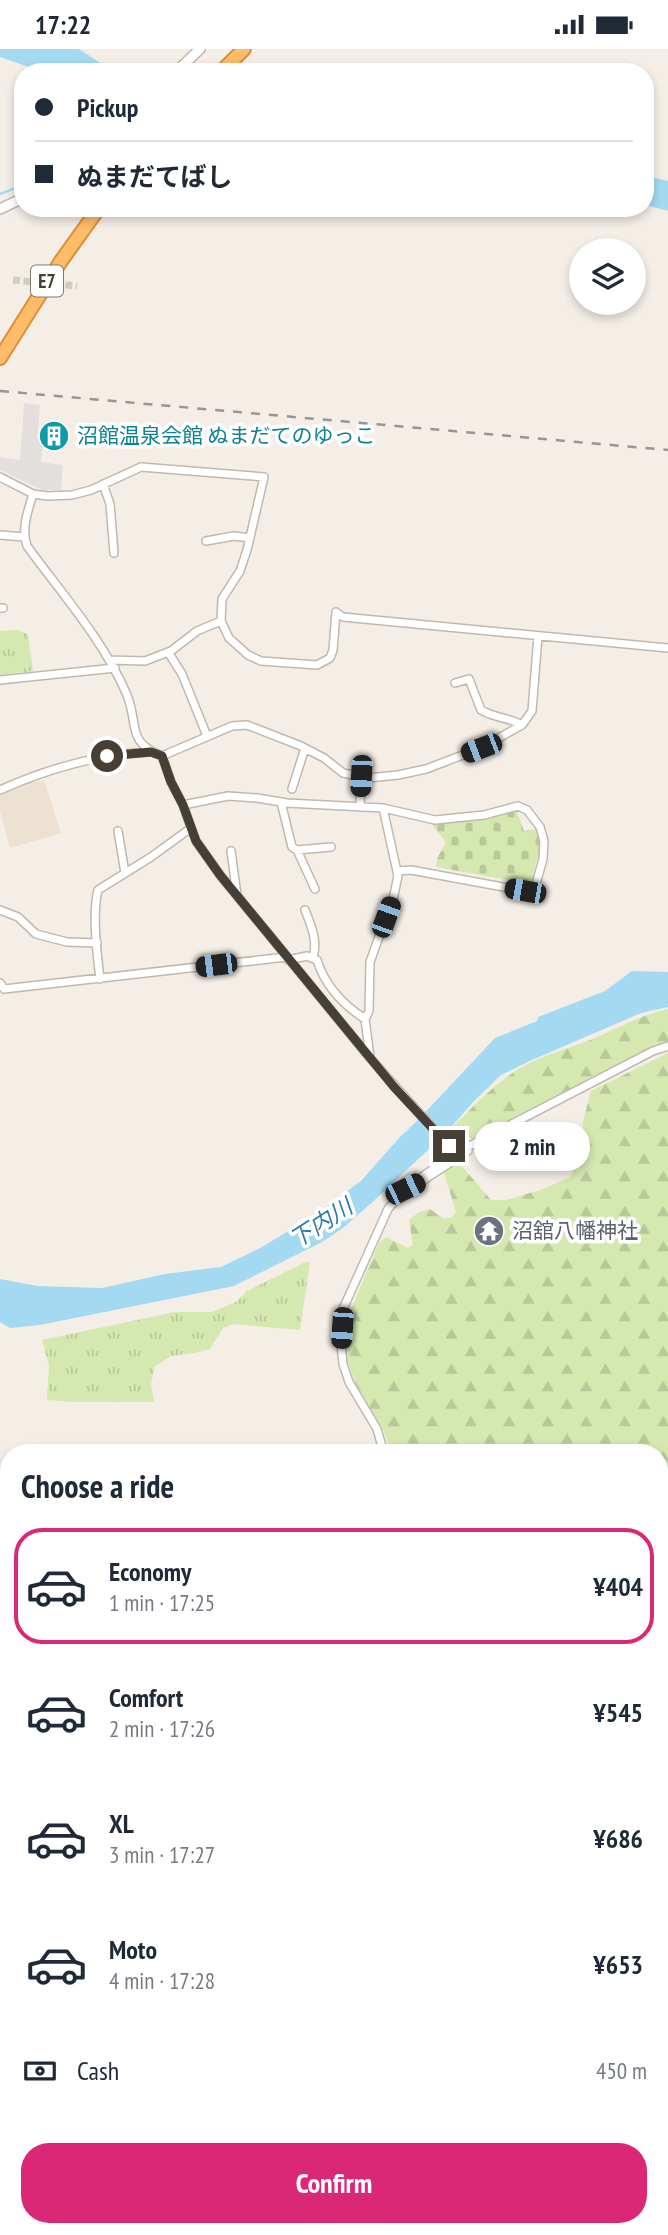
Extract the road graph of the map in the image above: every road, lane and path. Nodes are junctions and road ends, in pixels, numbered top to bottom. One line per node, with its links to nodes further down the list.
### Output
1 (244, 49): 2 (highway)
2 (230, 63)
3 (93, 217): 4 (highway, E7)
4 (0, 358)
5 (0, 477): 7 (street)
6 (103, 484): 7 (street); 10 (street); 12 (street)
7 (33, 494): 9 (street)
8 (0, 535): 9 (street)
9 (24, 537): 17 (street)
10 (250, 538): 11 (street); 13 (street)
11 (206, 541)
12 (114, 553)
13 (221, 621): 14 (street); 16 (street)
14 (538, 636): 15 (street); 21 (street)
15 (668, 648)
16 (168, 652): 17 (street); 22 (street)
17 (109, 660): 18 (street)
18 (115, 668): 19 (street); 24 (street)
19 (0, 680)
20 (455, 683): 21 (street)
21 (522, 725): 26 (street)
22 (207, 736): 23 (street); 25 (street)
23 (304, 748): 26 (street); 27 (street)
24 (151, 752): 25 (street); 28 (street)
25 (162, 756): 30 (street)
26 (361, 776): 31 (street)
27 (292, 789)
28 (0, 790)
29 (282, 802): 30 (street); 31 (street); 36 (street)
30 (183, 805): 33 (street)
31 (360, 807): 32 (street)
32 (383, 808): 38 (street); 38 (street)
33 (191, 828): 39 (street); 41 (street)
34 (118, 831): 39 (street)
35 (331, 847): 36 (street)
36 (296, 850): 40 (street)
37 (231, 851): 41 (street)
38 (397, 871): 49 (street)
39 (125, 873): 44 (street)
40 (315, 889)
41 (237, 895): 46 (street)
42 (0, 910): 44 (street)
43 (305, 910): 45 (street)
44 (97, 943): 47 (street)
45 (313, 957): 46 (street); 49 (street)
46 (287, 958): 47 (street); 51 (street)
47 (100, 979): 48 (street)
48 (0, 983)
49 (365, 1019): 51 (street)
50 (668, 1046): 52 (street)
51 (370, 1058): 52 (street)
52 (452, 1150): 54 (street)
53 (468, 1151): 54 (street)
54 (405, 1189): 55 (street)
55 (381, 1444)

